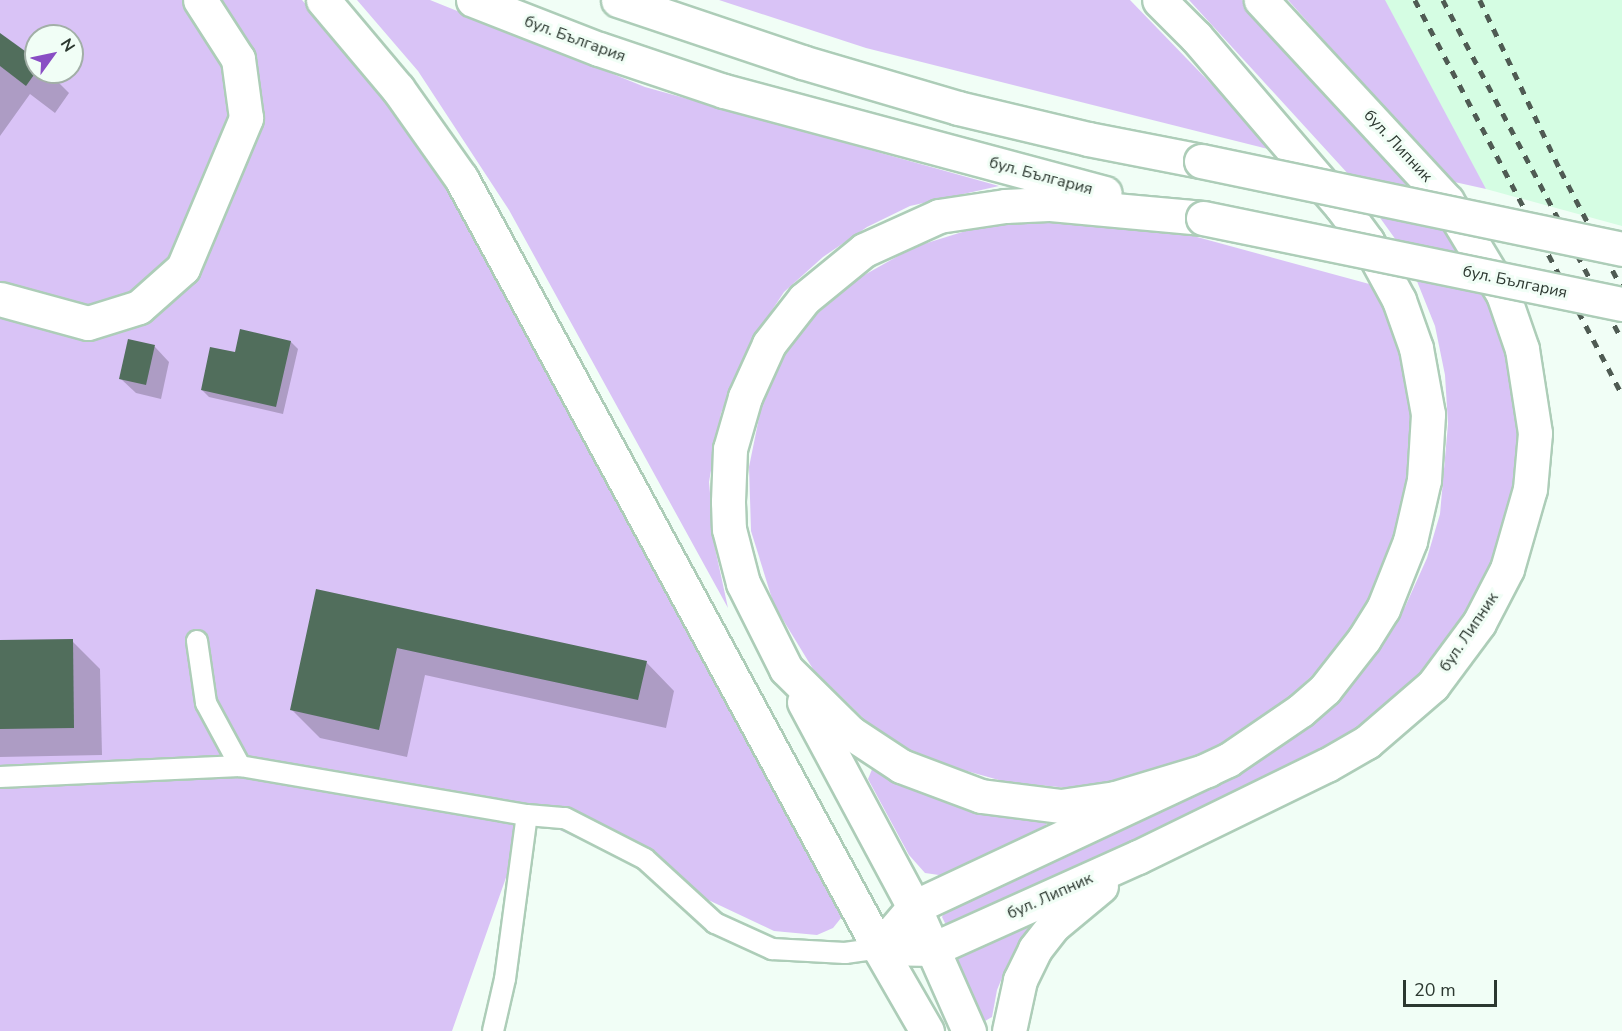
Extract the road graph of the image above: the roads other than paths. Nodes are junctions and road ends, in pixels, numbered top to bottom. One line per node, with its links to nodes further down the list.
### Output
1 (200, 0): 9 (main road)
2 (323, 0): 19 (main road)
3 (473, 0): 7 (main road, бул. България)
4 (618, 0): 8 (main road, bridge)
5 (1159, 0): 14 (main road)
6 (1261, 0): 17 (main road, бул. Липник)
7 (1203, 218): 10 (main road, бул. България, bridge); 12 (main road)
8 (1622, 249)
9 (0, 299)
10 (1622, 304)
11 (197, 642): 13 (lane)
12 (786, 669): 14 (main road); 18 (main road)
13 (240, 766): 15 (lane); 16 (lane)
14 (1208, 770): 18 (main road)
15 (0, 777)
16 (528, 815): 19 (lane); 21 (lane)
17 (1138, 856): 20 (main road, бул. Липник); 24 (main road)
18 (915, 907): 19 (main road); 20 (main road)
19 (879, 948): 20 (main road); 22 (main road)
20 (933, 949): 23 (main road)
21 (494, 1031)
22 (927, 1031)
23 (969, 1031)
24 (1009, 1031)

